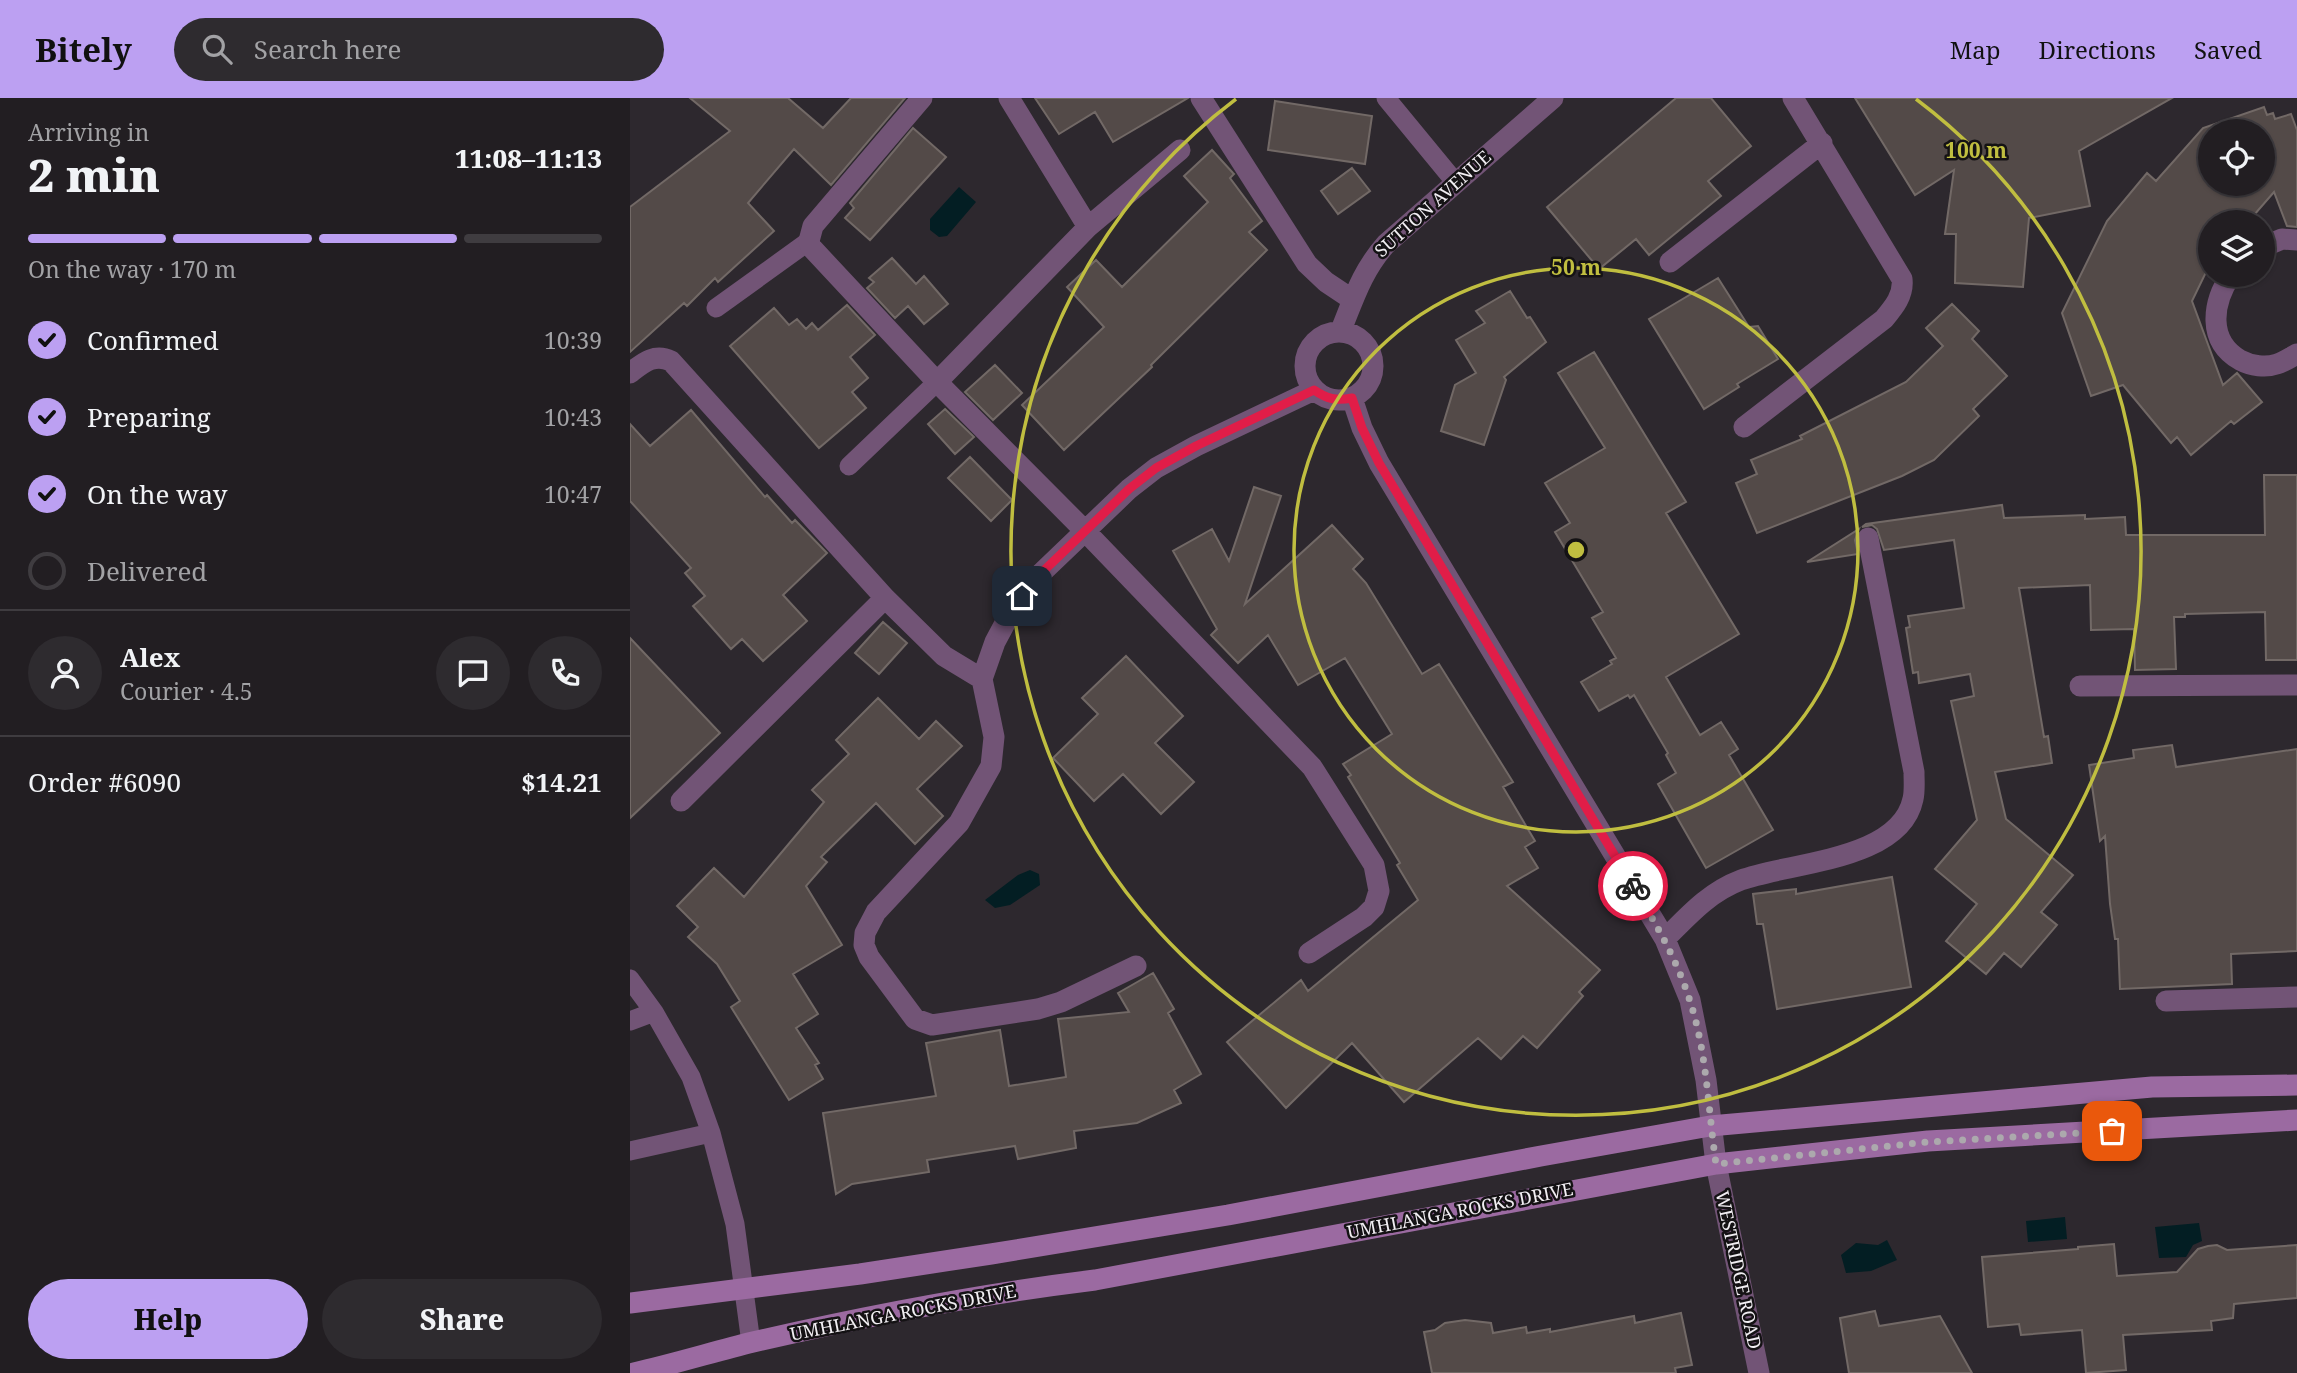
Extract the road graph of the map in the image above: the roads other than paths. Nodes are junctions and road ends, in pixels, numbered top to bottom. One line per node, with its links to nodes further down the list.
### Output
1 (922, 98): 12 (street)
2 (1009, 98): 10 (street)
3 (1201, 98): 16 (street)
4 (1386, 98): 9 (lane)
5 (1553, 98): 9 (street, SUTTON AVENUE)
6 (1793, 98): 7 (street)
7 (1822, 143): 14 (street); 24 (street)
8 (1180, 150): 10 (street)
9 (1456, 183): 16 (street, SUTTON AVENUE)
10 (1088, 227): 21 (street)
11 (2297, 240): 13 (street)
12 (809, 241): 17 (lane); 21 (street)
13 (2275, 242)
14 (1670, 262)
15 (2226, 287): 19 (street)
16 (1353, 300): 18 (street, SUTTON AVENUE)
17 (716, 308)
18 (1341, 330): 22 (street); 23 (street)
19 (2297, 354)
20 (630, 373): 28 (street)
21 (937, 382): 25 (lane); 26 (street)
22 (1314, 390): 23 (street); 26 (street)
23 (1352, 398): 33 (street, WESTRIDGE ROAD)
24 (1744, 427)
25 (849, 466)
26 (1085, 531): 29 (street); 34 (street)
27 (1868, 538): 33 (street)
28 (885, 598): 29 (street); 32 (street)
29 (982, 679): 35 (street)
30 (2297, 685): 31 (street)
31 (2080, 686)
32 (681, 801)
33 (1665, 939): 43 (street, WESTRIDGE ROAD)
34 (1309, 953)
35 (1136, 966)
36 (630, 979): 39 (lane)
37 (2297, 996): 38 (street)
38 (2166, 1001)
39 (654, 1012): 40 (lane); 44 (lane)
40 (630, 1021)
41 (2297, 1085): 43 (main road)
42 (2297, 1120): 46 (main road, UMHLANGA ROCKS DRIVE)
43 (1710, 1126): 46 (street, WESTRIDGE ROAD); 47 (main road)
44 (711, 1133): 45 (lane); 47 (lane)
45 (630, 1151)
46 (1716, 1164): 49 (main road, UMHLANGA ROCKS DRIVE); 51 (street, WESTRIDGE ROAD)
47 (743, 1289): 48 (main road); 49 (lane)
48 (630, 1303)
49 (751, 1343): 50 (main road, UMHLANGA ROCKS DRIVE)
50 (634, 1373)
51 (1759, 1373)

